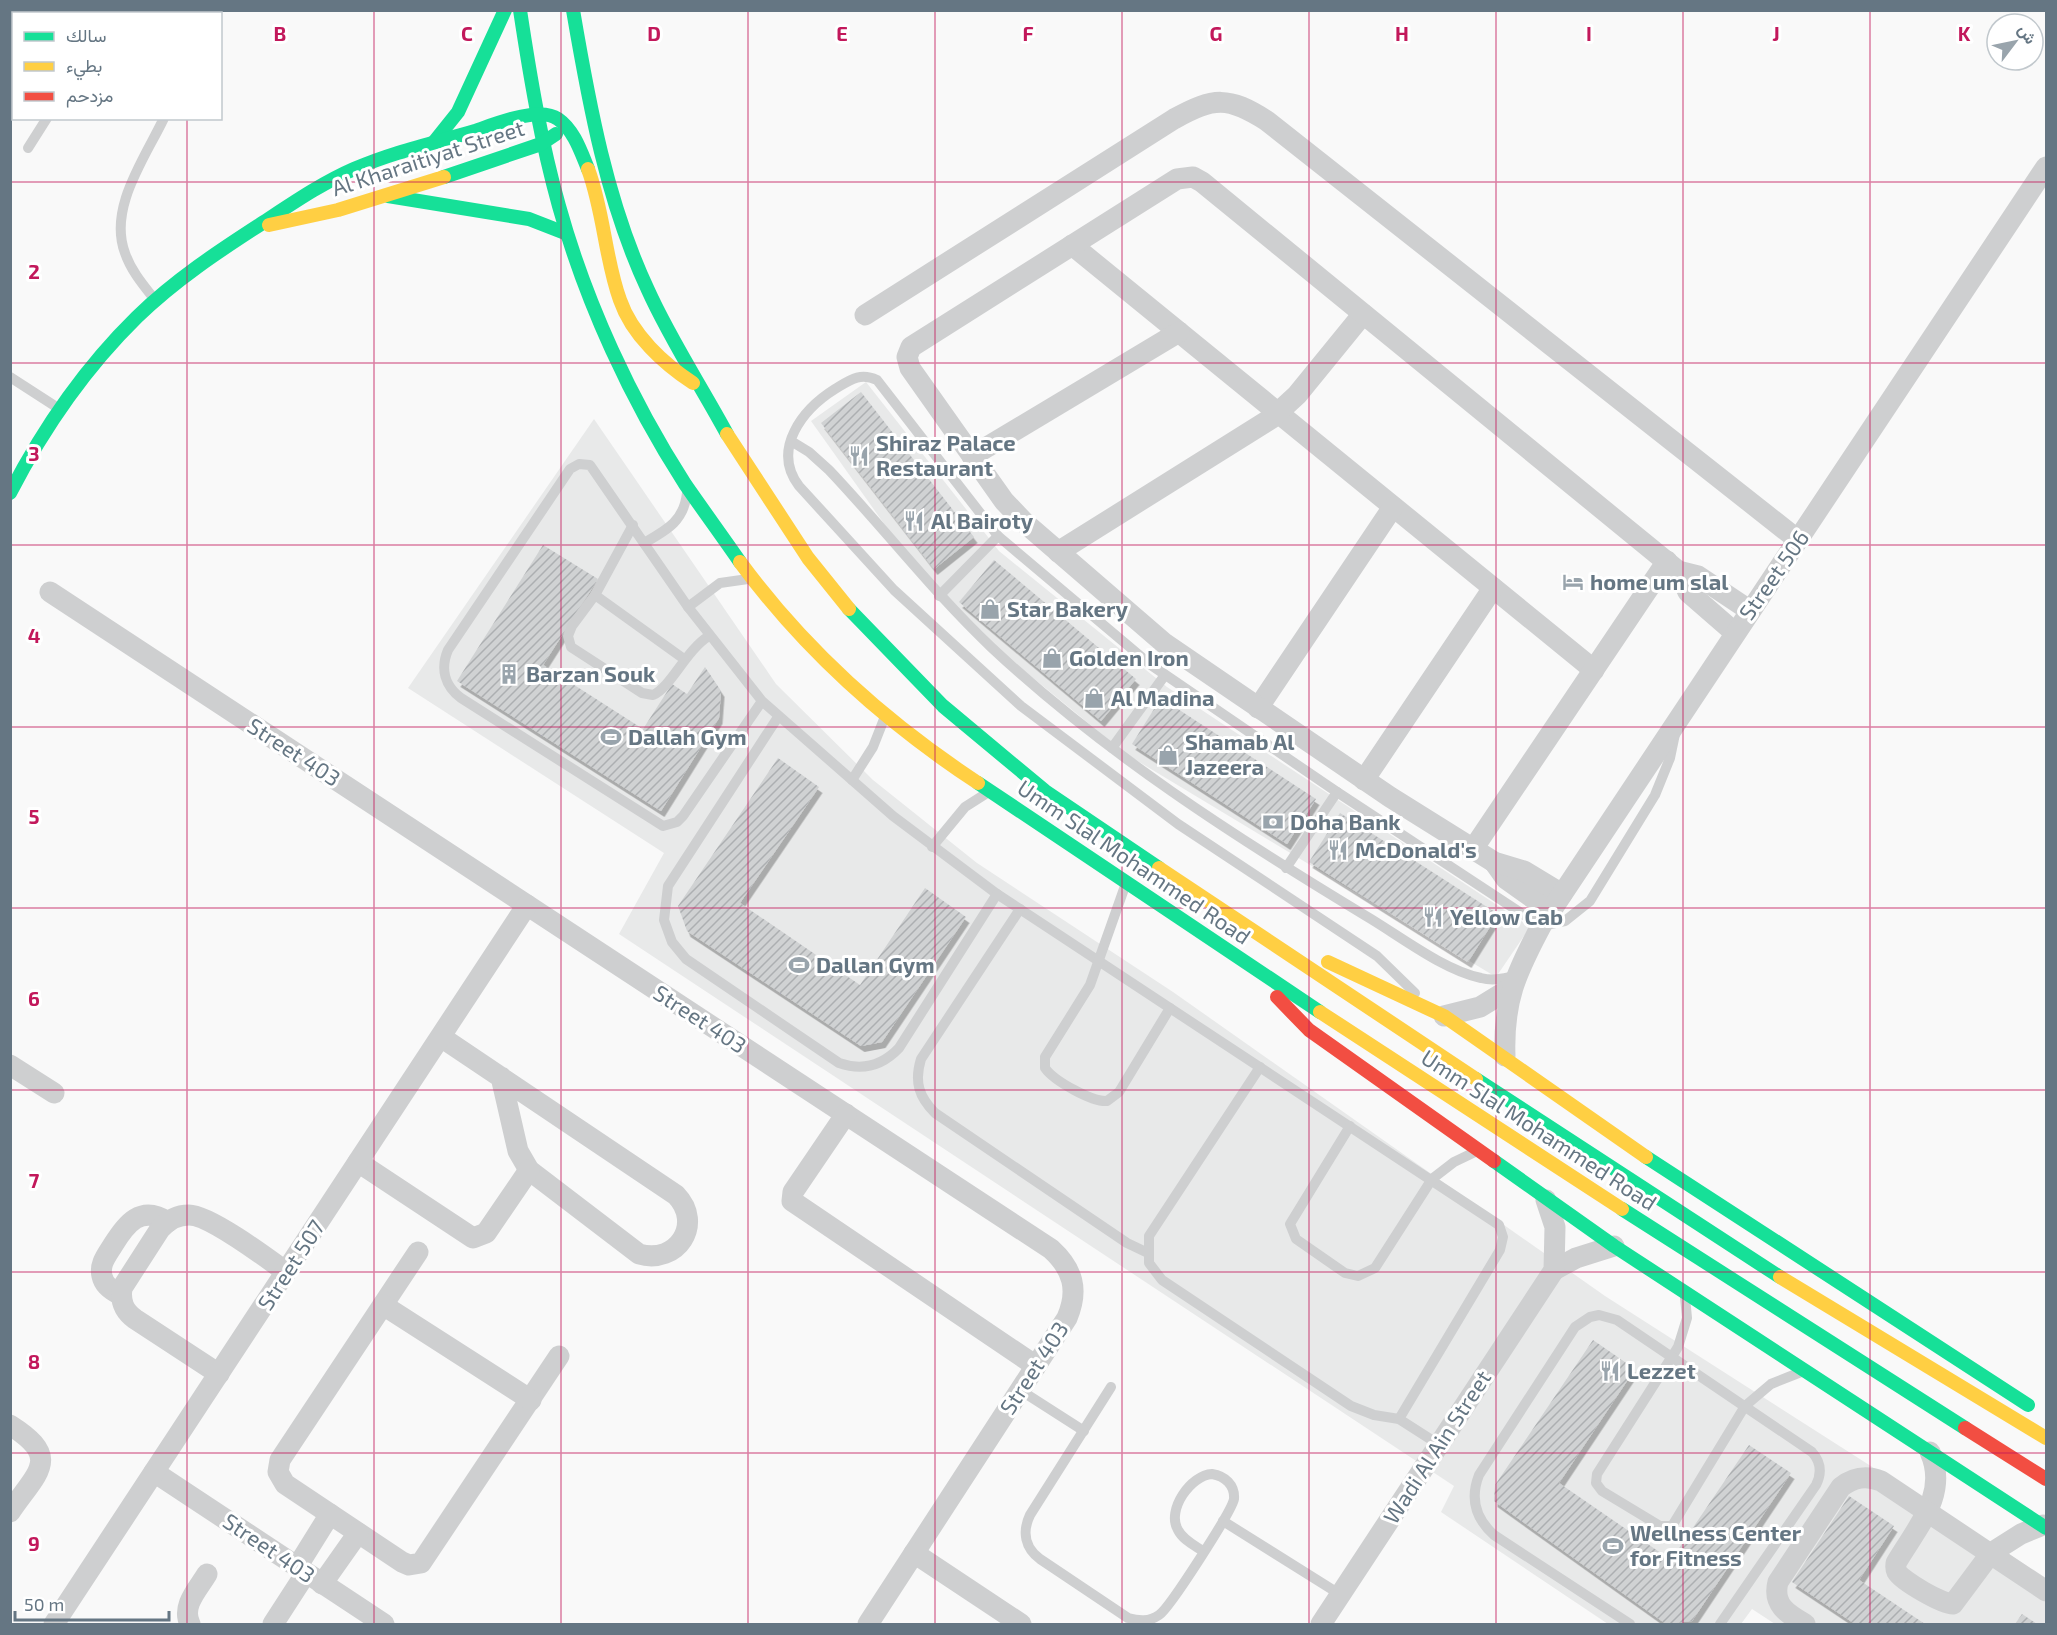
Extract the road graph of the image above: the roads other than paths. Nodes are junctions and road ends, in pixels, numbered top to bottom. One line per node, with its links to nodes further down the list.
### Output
1 (505, 10): 9 (street)
2 (520, 10): 5 (street, Umm Slal Mohammed Road)
3 (573, 10): 4 (street, Umm Slal Mohammed Road)
4 (586, 87): 8 (street, Al Kharaitiyat Street); 22 (street, Umm Slal Mohammed Road)
5 (534, 114): 8 (street); 9 (street, Al Kharaitiyat Street); 10 (street, Umm Slal Mohammed Road)
6 (46, 120): 11 (lane)
7 (163, 120): 17 (lane)
8 (565, 125): 10 (street, Al Kharaitiyat Street); 22 (street)
9 (434, 142): 14 (street, Al Kharaitiyat Street)
10 (541, 144): 13 (street, Al Kharaitiyat Street); 15 (street, Umm Slal Mohammed Road)
11 (28, 148)
12 (2046, 167): 32 (street, Street 506)
13 (383, 195): 14 (street, Al Kharaitiyat Street); 15 (street)
14 (255, 227): 17 (street, Al Kharaitiyat Street)
15 (565, 233): 27 (street, Umm Slal Mohammed Road)
16 (1072, 245): 18 (street); 20 (street); 26 (street)
17 (155, 300): 23 (street, Al Kharaitiyat Street)
18 (1363, 314): 24 (street); 35 (street)
19 (865, 315): 32 (street)
20 (1179, 332): 24 (street); 26 (street)
21 (10, 377): 23 (lane)
22 (700, 387): 66 (street, Umm Slal Mohammed Road)
23 (61, 410): 28 (street, Al Kharaitiyat Street)
24 (1279, 412): 29 (street); 34 (street)
25 (791, 441): 31 (lane); 40 (lane); 71 (lane)
26 (972, 456): 34 (street)
27 (687, 484): 33 (lane); 36 (street, Umm Slal Mohammed Road)
28 (10, 493)
29 (1394, 507): 37 (street); 49 (street)
30 (633, 525): 33 (lane); 39 (lane); 48 (lane)
31 (998, 537): 40 (lane); 47 (lane)
32 (1798, 540): 42 (street, Street 506)
33 (644, 543): 41 (lane)
34 (1058, 552): 49 (street)
35 (1672, 566): 42 (street); 43 (street); 46 (street)
36 (753, 579): 41 (lane); 50 (street, Umm Slal Mohammed Road)
37 (1493, 588): 46 (street); 55 (street)
38 (50, 592): 63 (street, Street 403)
39 (595, 595): 45 (lane); 45 (lane)
40 (939, 596): 53 (lane)
41 (688, 607): 44 (lane)
42 (1749, 610): 43 (street, Street 506)
43 (1734, 632): 52 (street, Street 506)
44 (709, 636): 45 (lane); 48 (lane)
45 (684, 659)
46 (1594, 670): 59 (street)
47 (1165, 675): 53 (lane); 57 (lane)
48 (762, 701): 51 (lane)
49 (1258, 708): 55 (street)
50 (885, 716): 54 (lane); 56 (street, Umm Slal Mohammed Road)
51 (778, 717): 54 (lane); 62 (lane)
52 (1677, 720): 65 (street, Street 506); 65 (lane)
53 (1112, 748): 60 (lane)
54 (852, 780): 58 (lane)
55 (1364, 780): 59 (street)
56 (991, 792): 58 (lane); 61 (street, Umm Slal Mohammed Road)
57 (1336, 792): 60 (lane); 65 (lane)
58 (932, 847): 62 (lane)
59 (1473, 849): 65 (street)
60 (1286, 868): 69 (lane)
61 (1125, 884): 67 (lane); 68 (street, Umm Slal Mohammed Road)
62 (997, 894): 64 (lane)
63 (527, 905): 72 (street, Street 507); 78 (street, Street 403)
64 (1020, 909): 67 (lane); 88 (lane)
65 (1551, 910): 69 (street, Street 506)
66 (1278, 947): 71 (street); 107 (street, Umm Slal Mohammed Road)
67 (1099, 962): 70 (lane); 70 (lane)
68 (1261, 973): 80 (street); 111 (street, Umm Slal Mohammed Road)
69 (1514, 981): 71 (street); 73 (street, Street 506)
70 (1170, 1008): 75 (lane)
71 (1435, 1012): 73 (street)
72 (441, 1037): 76 (street); 81 (street, Street 507)
73 (1505, 1056): 103 (street)
74 (10, 1065): 77 (street)
75 (1260, 1067): 79 (lane); 88 (lane)
76 (501, 1077): 82 (street); 82 (street)
77 (54, 1094)
78 (846, 1114): 96 (street, Street 403); 96 (street)
79 (1350, 1126): 83 (lane); 83 (lane)
80 (1478, 1151): 83 (lane); 84 (street)
81 (358, 1162): 82 (street); 90 (street, Street 507)
82 (529, 1170)
83 (1432, 1179): 104 (lane)
84 (1546, 1200): 86 (street); 89 (street)
85 (168, 1222): 90 (street); 92 (street); 92 (street)
86 (1614, 1246): 89 (street, Wadi Al Ain Street); 91 (street)
87 (418, 1252): 93 (street)
88 (1148, 1253): 104 (lane)
89 (1554, 1270): 108 (street, Wadi Al Ain Street)
90 (286, 1272): 98 (street, Street 507)
91 (1683, 1292): 95 (lane); 97 (street)
92 (121, 1295): 98 (street)
93 (383, 1305): 101 (street); 114 (street)
94 (559, 1356): 101 (street)
95 (1672, 1357): 102 (lane); 102 (lane); 132 (lane)
96 (1036, 1366): 100 (street, Street 403)
97 (1805, 1370): 102 (lane); 109 (street)
98 (219, 1374): 110 (street, Street 507)
99 (1111, 1387): 106 (lane)
100 (1020, 1390): 106 (lane); 119 (street, Street 403)
101 (531, 1400): 117 (street)
102 (1745, 1406): 133 (lane)
103 (2036, 1410)
104 (1399, 1419): 108 (lane)
105 (10, 1425): 112 (street)
106 (1084, 1431): 118 (lane)
107 (2046, 1438)
108 (1438, 1444): 124 (street, Wadi Al Ain Street)
109 (1930, 1452): 113 (street); 116 (street)
110 (154, 1472): 122 (street, Street 403); 125 (street, Street 507)
111 (2046, 1479)
112 (10, 1512)
113 (1928, 1512): 120 (street); 120 (street); 134 (street)
114 (330, 1514): 117 (street); 122 (street)
115 (1223, 1521): 118 (lane); 118 (lane); 124 (lane)
116 (2045, 1526): 120 (street)
117 (358, 1533): 122 (street)
118 (1203, 1551)
119 (914, 1553): 129 (street, Street 403); 130 (street)
120 (1991, 1553): 123 (street)
121 (207, 1574): 126 (street)
122 (309, 1575): 127 (street); 128 (street, Street 403)
123 (2046, 1591)
124 (1341, 1595): 131 (street, Wadi Al Ain Street)
125 (54, 1624)
126 (190, 1624)
127 (273, 1624)
128 (384, 1624)
129 (868, 1624)
130 (1021, 1624)
131 (1322, 1624)
132 (1630, 1624)
133 (1720, 1624)
134 (1805, 1624)

